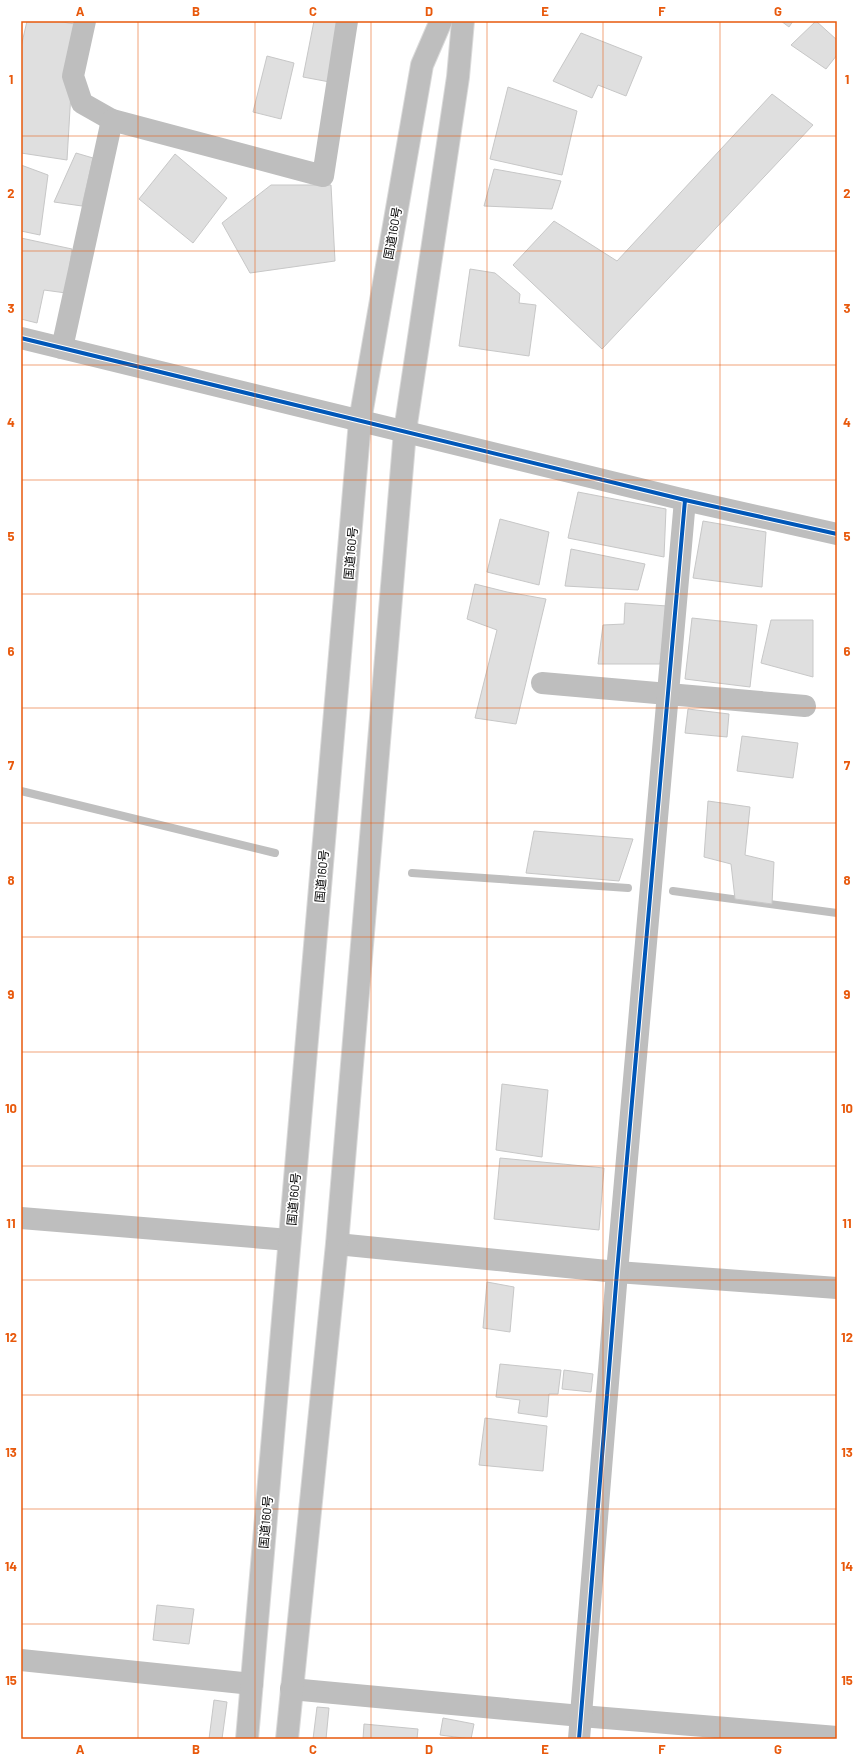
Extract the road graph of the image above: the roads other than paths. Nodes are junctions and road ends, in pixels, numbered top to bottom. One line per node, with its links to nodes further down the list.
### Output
1 (85, 21): 5 (main road)
2 (348, 21): 5 (main road)
3 (441, 21): 8 (main road, 国道160号)
4 (463, 21): 9 (main road)
5 (112, 120): 7 (main road)
6 (21, 338): 7 (main road)
7 (62, 348): 8 (main road)
8 (360, 421): 9 (main road); 16 (main road, 国道160号)
9 (405, 431): 10 (main road); 17 (main road)
10 (685, 500): 11 (main road); 13 (main road)
11 (837, 534)
12 (542, 683): 13 (main road)
13 (667, 694): 14 (main road); 18 (main road)
14 (805, 706)
15 (21, 1218): 16 (main road)
16 (289, 1240): 21 (main road, 国道160号)
17 (337, 1244): 18 (main road); 22 (main road)
18 (617, 1272): 19 (main road); 23 (main road)
19 (837, 1288)
20 (21, 1660): 21 (main road)
21 (252, 1684): 25 (main road, 国道160号)
22 (291, 1689): 23 (main road); 26 (main road)
23 (581, 1716): 24 (main road); 27 (main road)
24 (837, 1737)
25 (247, 1739)
26 (287, 1739)
27 (580, 1739)

